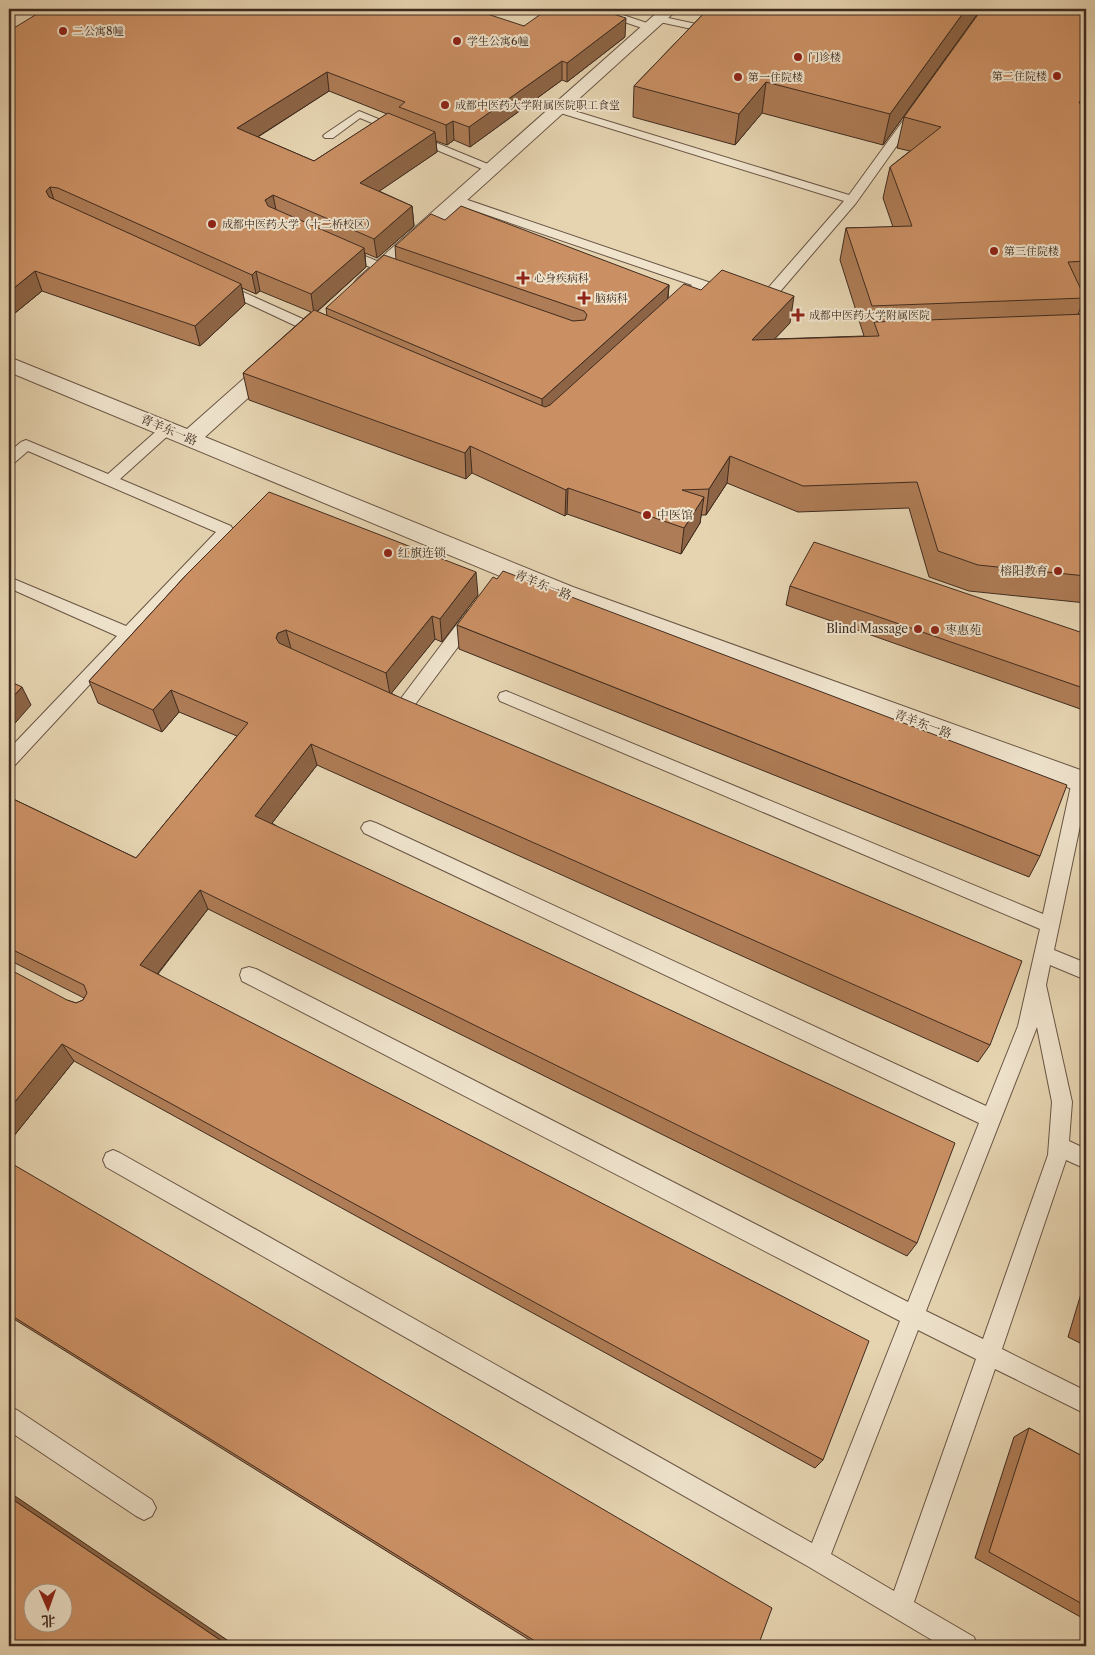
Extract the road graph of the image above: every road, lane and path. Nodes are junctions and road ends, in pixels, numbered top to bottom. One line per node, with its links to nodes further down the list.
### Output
1 (596, 9): 2 (lane)
2 (660, 18): 3 (lane); 5 (street)
3 (730, 34)
4 (920, 104): 9 (lane)
5 (558, 109): 7 (street); 9 (lane)
6 (329, 136): 7 (lane)
7 (491, 169): 8 (street)
8 (456, 200): 11 (street); 14 (lane)
9 (852, 200): 17 (lane)
10 (328, 244): 11 (lane)
11 (381, 267): 12 (lane); 16 (street)
12 (409, 277)
13 (213, 282): 19 (lane)
14 (701, 284): 15 (lane); 18 (lane)
15 (718, 290)
16 (354, 292)
17 (753, 302)
18 (673, 310)
19 (306, 335): 20 (lane); 23 (street)
20 (331, 336)
21 (9, 364): 22 (street, 青羊东一路)
22 (166, 429): 23 (street, 青羊东一路); 25 (lane)
23 (189, 439): 32 (street, 青羊东一路)
24 (9, 460): 25 (lane)
25 (111, 480): 28 (lane)
26 (9, 582): 28 (lane)
27 (480, 607): 29 (lane)
28 (128, 634): 31 (lane)
29 (377, 698)
30 (506, 698): 34 (lane)
31 (9, 760)
32 (1084, 782): 34 (lane)
33 (370, 828): 39 (lane)
34 (1050, 925): 35 (lane)
35 (1044, 954): 36 (lane); 38 (lane)
36 (1086, 972)
37 (249, 975): 43 (lane)
38 (1038, 983): 39 (lane); 40 (lane)
39 (992, 1119): 43 (lane)
40 (1059, 1147): 42 (lane); 44 (lane)
41 (112, 1160): 48 (lane)
42 (1086, 1160)
43 (914, 1316): 44 (lane); 48 (lane)
44 (989, 1353): 45 (lane); 49 (lane)
45 (1086, 1403)
46 (9, 1418): 47 (lane)
47 (144, 1508)
48 (817, 1559): 49 (lane)
49 (900, 1608): 50 (lane)
50 (966, 1646)

